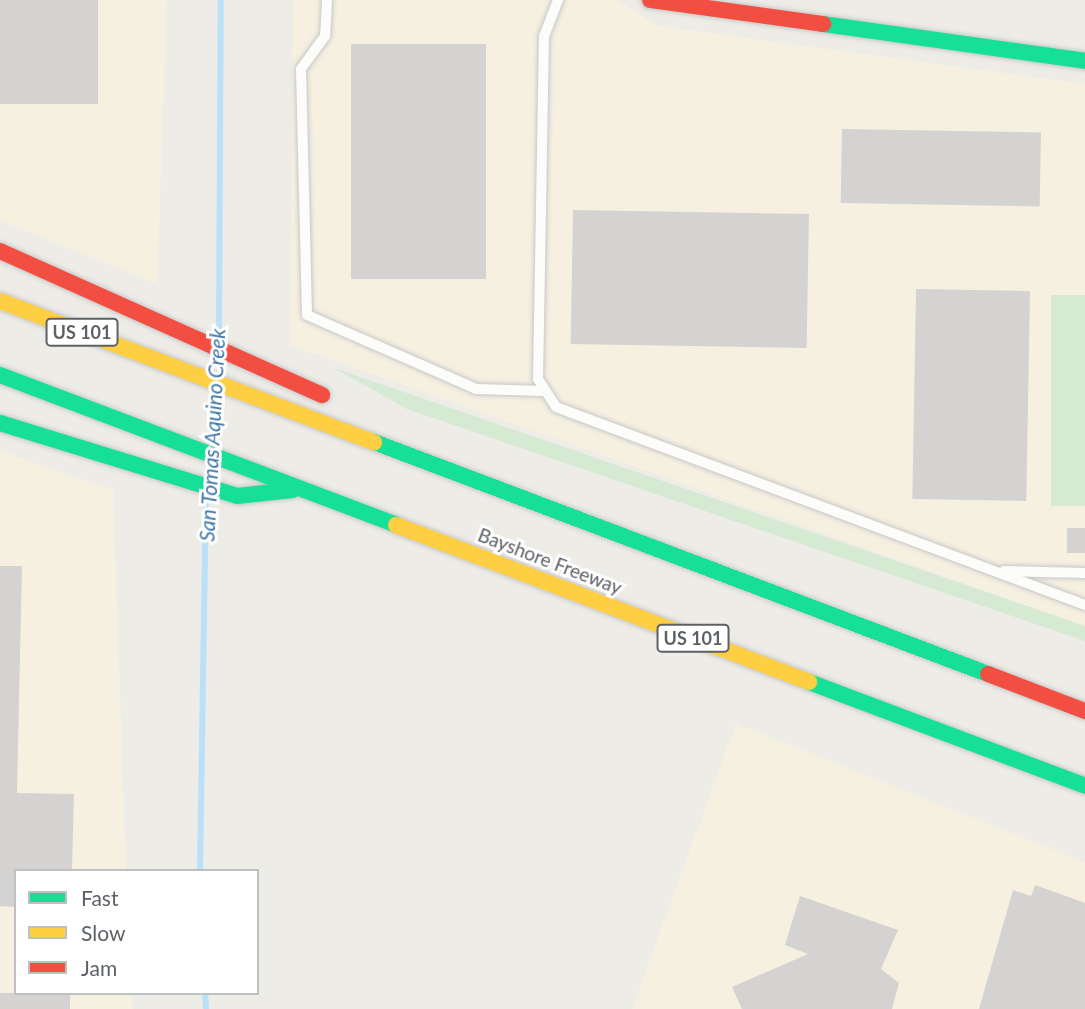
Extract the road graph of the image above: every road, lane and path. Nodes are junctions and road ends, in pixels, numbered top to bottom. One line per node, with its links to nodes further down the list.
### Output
1 (327, 0): 8 (lane)
2 (558, 0): 8 (lane)
3 (650, 0): 4 (main road)
4 (1085, 61)
5 (0, 251): 9 (main road)
6 (0, 301): 12 (main road, US 101)
7 (0, 374): 13 (main road, Bayshore Freeway / US 101)
8 (544, 391): 14 (lane)
9 (336, 401)
10 (0, 423): 13 (main road)
11 (384, 426): 12 (main road)
12 (467, 476): 17 (main road, US 101)
13 (302, 489): 18 (main road, Bayshore Freeway / US 101)
14 (999, 571): 15 (lane); 16 (lane)
15 (1085, 573)
16 (1085, 605)
17 (1085, 711)
18 (1085, 786)

